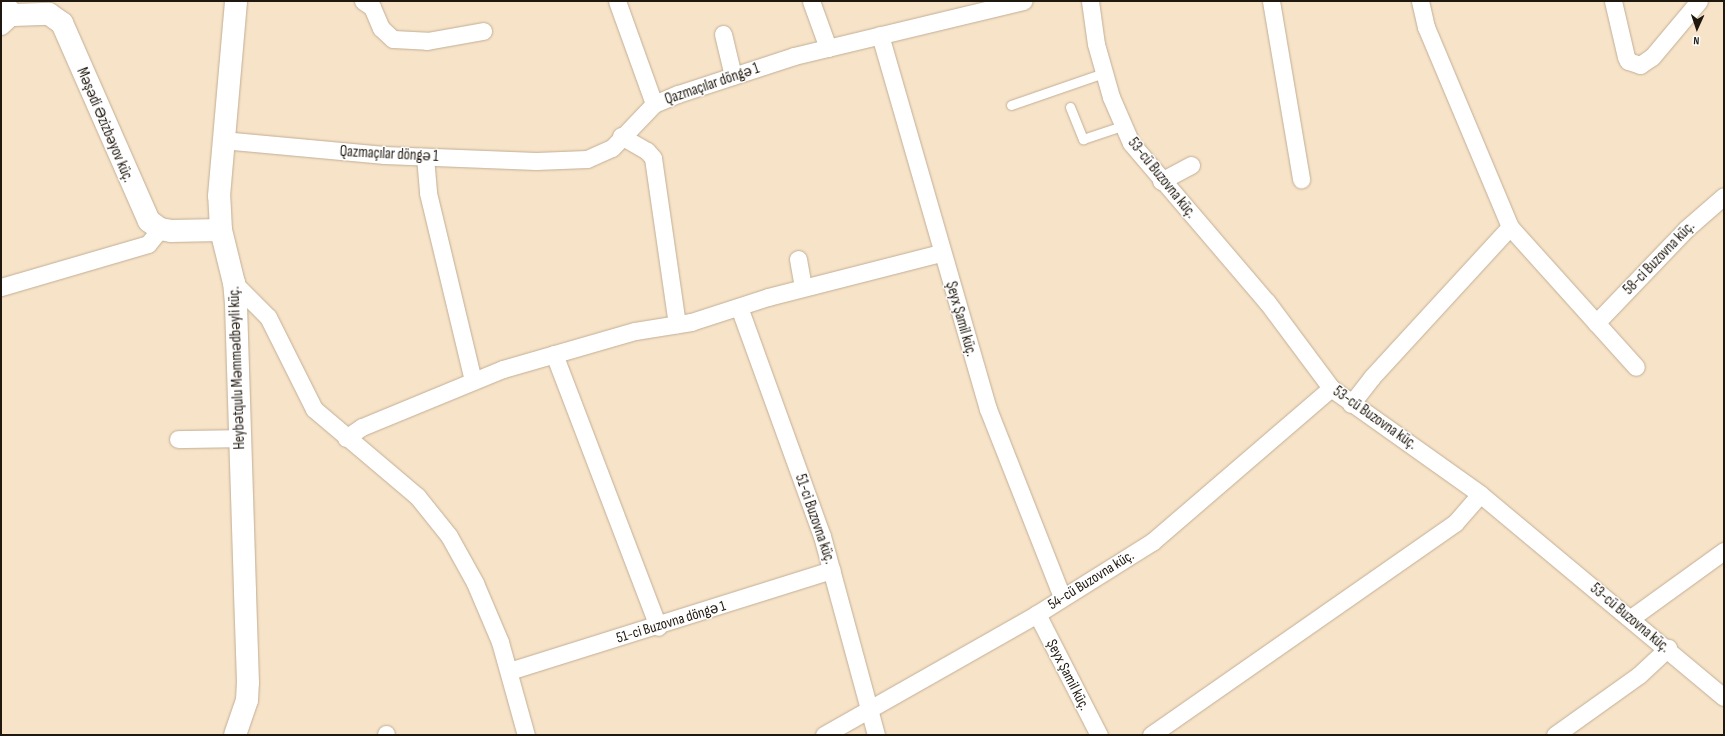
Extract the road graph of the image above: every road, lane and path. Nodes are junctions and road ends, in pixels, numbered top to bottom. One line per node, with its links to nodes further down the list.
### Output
1 (236, 1): 23 (street, Heybətqulu Məmmədbəyli küç.)
2 (363, 1): 12 (street)
3 (617, 1): 18 (street)
4 (811, 1): 15 (street)
5 (1023, 1): 14 (street, Qazmaçılar döngə 1)
6 (1090, 1): 16 (street, 53-cü Buzovna küç.)
7 (1271, 1): 26 (street)
8 (1420, 1): 29 (street)
9 (1613, 1): 10 (street)
10 (1699, 1)
11 (5, 14): 30 (street, Məşədi Əzizbəyov küç.)
12 (483, 31)
13 (723, 34): 17 (street)
14 (880, 35): 15 (street, Qazmaçılar döngə 1); 32 (street, Şeyx Şamil küç.)
15 (828, 48): 17 (street, Qazmaçılar döngə 1)
16 (1104, 73): 19 (lane); 21 (street, 53-cü Buzovna küç.)
17 (733, 76): 18 (street, Qazmaçılar döngə 1)
18 (654, 104): 22 (street, Qazmaçılar döngə 1)
19 (1010, 105)
20 (1070, 107): 21 (lane)
21 (1122, 126): 27 (street, 53-cü Buzovna küç.)
22 (621, 136): 24 (street, Qazmaçılar döngə 1); 39 (street)
23 (222, 140): 24 (street, Qazmaçılar döngə 1); 31 (street, Heybətqulu Məmmədbəyli küç.)
24 (424, 157): 42 (street)
25 (1191, 165): 27 (street)
26 (1301, 179)
27 (1161, 181): 43 (street, 53-cü Buzovna küç.)
28 (1724, 196): 38 (street, 58-ci Buzovna küç.)
29 (1510, 226): 38 (street); 44 (street)
30 (160, 229): 31 (street); 35 (street)
31 (221, 230): 34 (street, Heybətqulu Məmmədbəyli küç.)
32 (941, 253): 36 (street); 51 (street, Şeyx Şamil küç.)
33 (798, 259): 36 (street)
34 (234, 283): 45 (street, Heybətqulu Məmmədbəyli küç.); 46 (street)
35 (1, 287)
36 (803, 287): 37 (street)
37 (739, 307): 39 (street); 50 (street, 51-ci Buzovna küç.)
38 (1596, 323): 41 (street)
39 (677, 324): 40 (street)
40 (554, 354): 42 (street); 54 (street)
41 (1636, 367)
42 (473, 380): 46 (street)
43 (1331, 388): 44 (street, 53-cü Buzovna küç.); 51 (street, 54-cü Buzovna küç.)
44 (1351, 404): 48 (street, 53-cü Buzovna küç.)
45 (240, 438): 47 (street); 59 (street, Heybətqulu Məmmədbəyli küç.)
46 (346, 438): 56 (street)
47 (178, 439)
48 (1480, 494): 53 (street, 53-cü Buzovna küç.); 64 (street)
49 (1724, 551): 53 (street)
50 (832, 570): 54 (street, 51-ci Buzovna döngə 1); 58 (street, 51-ci Buzovna küç.)
51 (1062, 597): 52 (street, 54-cü Buzovna küç.)
52 (1037, 614): 58 (street, 54-cü Buzovna küç.); 63 (street, Şeyx Şamil küç.)
53 (1631, 618): 55 (street, 53-cü Buzovna küç.)
54 (658, 627): 56 (street, 51-ci Buzovna döngə 1)
55 (1668, 648): 57 (street, 53-cü Buzovna küç.); 65 (street)
56 (510, 671): 60 (street)
57 (1724, 697)
58 (869, 709): 61 (street, 54-cü Buzovna küç.); 62 (street, 51-ci Buzovna küç.)
59 (235, 735)
60 (526, 735)
61 (824, 735)
62 (876, 735)
63 (1099, 735)
64 (1151, 735)
65 (1555, 735)

